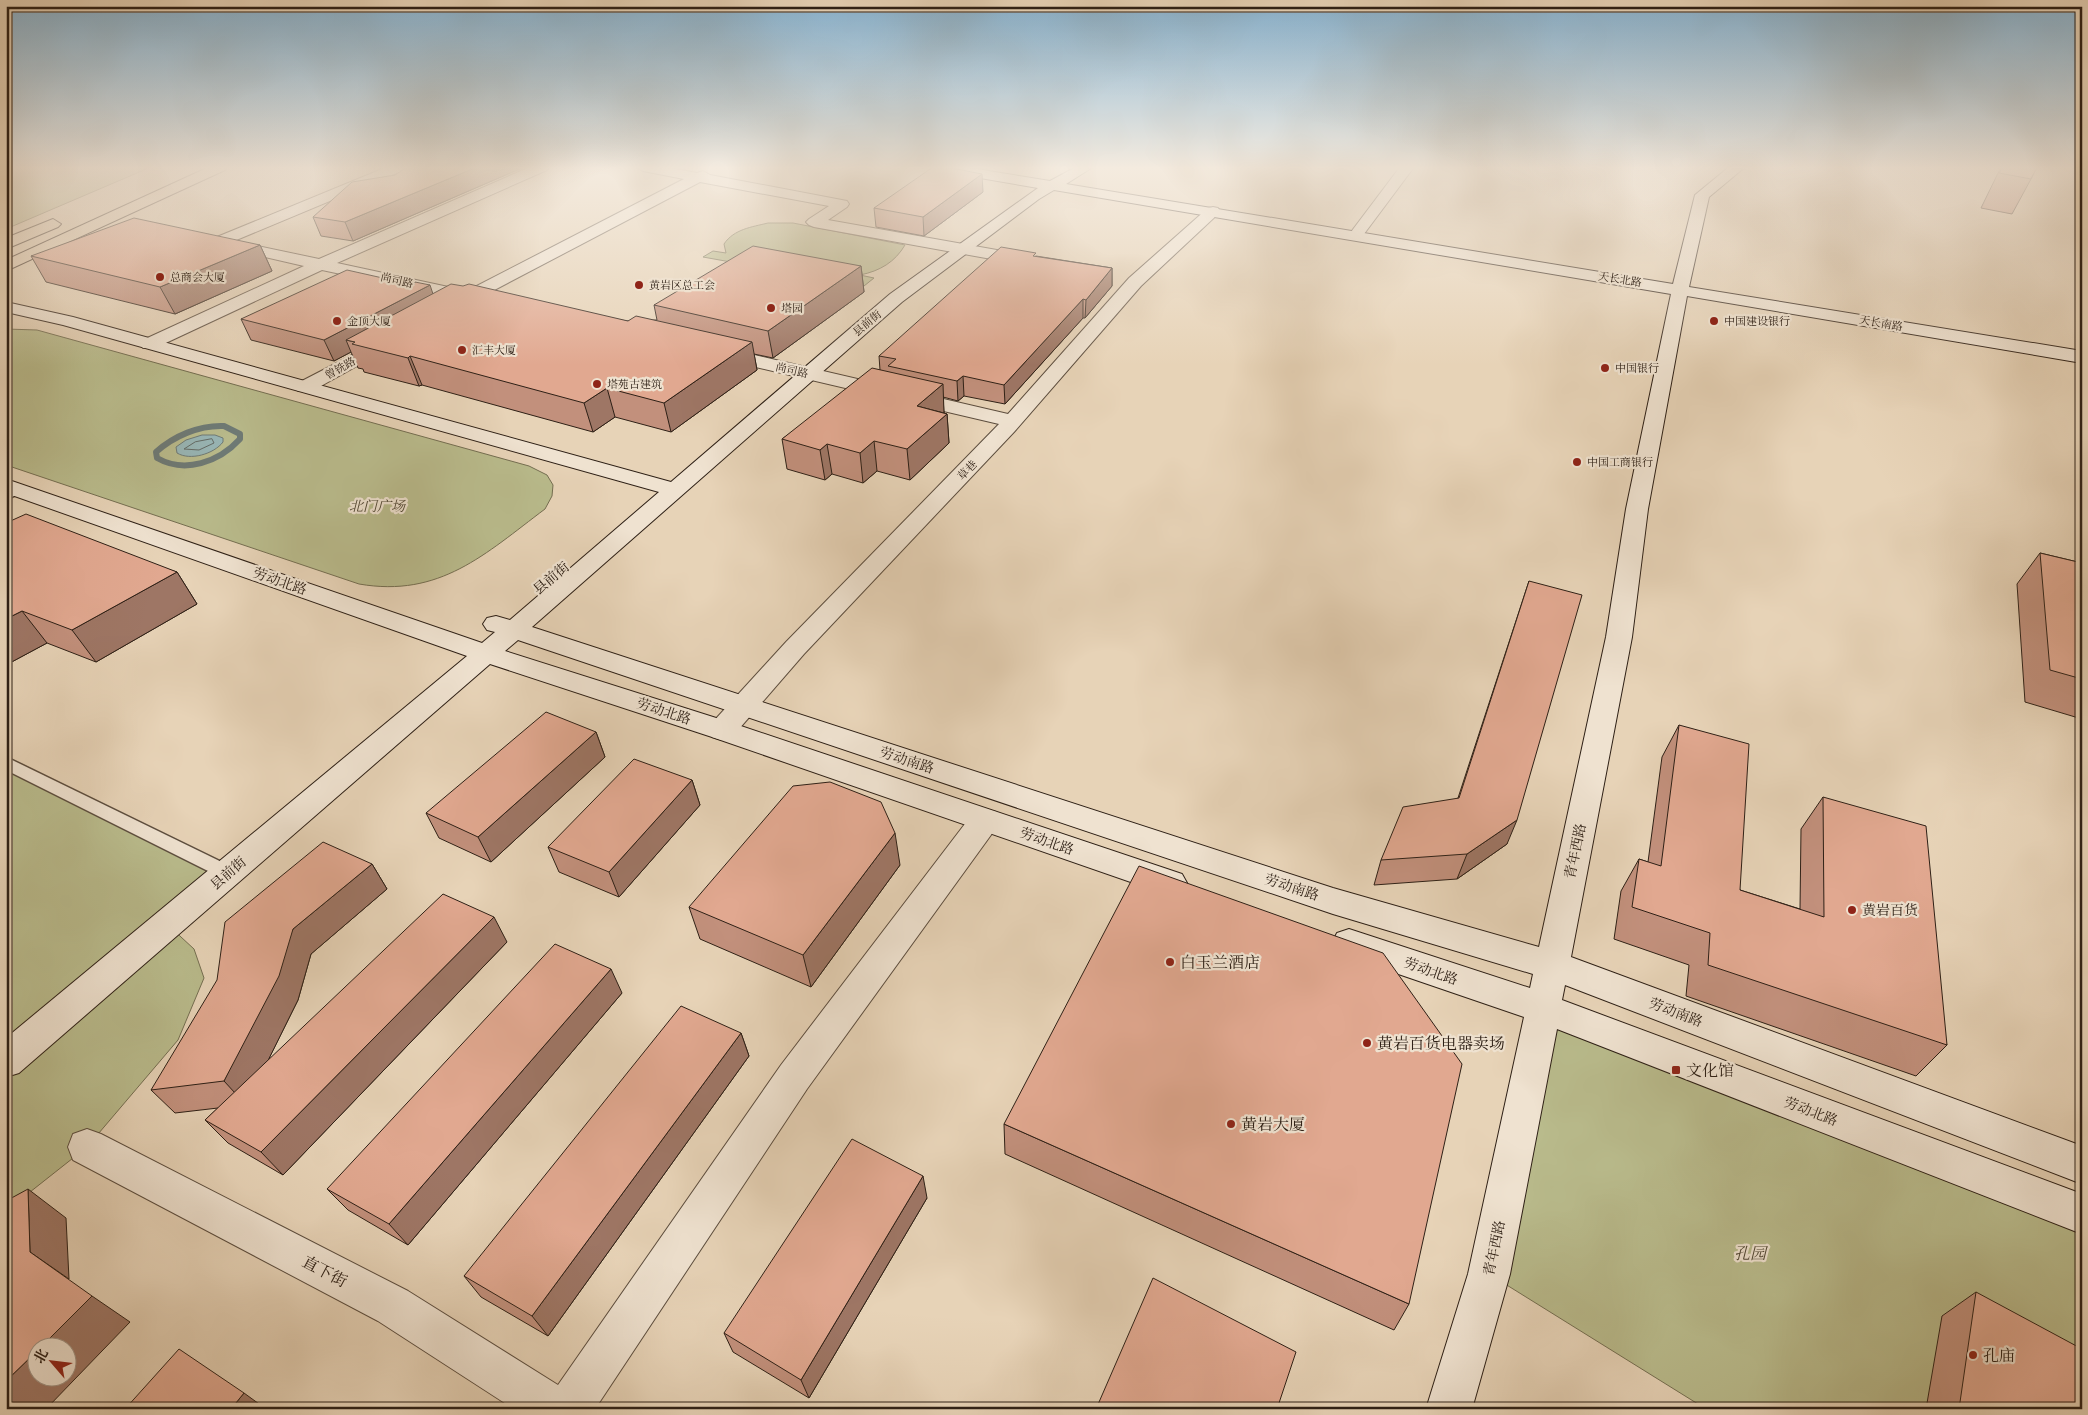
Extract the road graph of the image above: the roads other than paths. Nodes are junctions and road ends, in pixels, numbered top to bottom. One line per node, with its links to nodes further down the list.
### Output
1 (32, 233): 14 (main road)
2 (76, 233): 18 (main road)
3 (240, 233): 13 (street)
4 (391, 233): 16 (street)
5 (588, 233): 20 (street)
6 (878, 233): 15 (street)
7 (982, 233): 15 (street, 县前街)
8 (1185, 233): 30 (street, 草巷)
9 (1344, 233): 11 (street, 天长北路)
10 (1693, 233): 19 (street, 青年西路)
11 (1356, 235): 19 (street, 天长北路)
12 (199, 239): 13 (street, 尚司路)
13 (218, 242): 16 (street, 尚司路)
14 (6, 244)
15 (964, 248): 17 (street); 28 (street, 县前街)
16 (323, 263): 20 (street, 尚司路); 25 (street)
17 (1049, 265)
18 (6, 266)
19 (1680, 289): 27 (street, 天长南路); 42 (street, 青年西路)
20 (470, 296): 21 (street, 尚司路); 23 (street)
21 (499, 303)
22 (6, 307): 25 (street)
23 (444, 311)
24 (400, 334): 29 (street, 曾铣路)
25 (149, 344): 29 (street)
26 (702, 349): 28 (street, 尚司路)
27 (2082, 357)
28 (808, 373): 30 (street, 尚司路); 31 (street, 县前街)
29 (305, 387): 31 (street)
30 (1012, 421): 35 (street, 草巷)
31 (667, 487): 33 (street, 县前街)
32 (10, 491): 34 (street, 劳动北路)
33 (505, 627): 34 (street, 县前街); 35 (street, 劳动南路)
34 (477, 650): 36 (street, 劳动北路); 39 (street, 县前街)
35 (741, 706): 36 (street, 草巷); 42 (street, 劳动南路)
36 (722, 730): 38 (street, 劳动北路)
37 (6, 763): 39 (lane)
38 (985, 820): 40 (street, 劳动北路); 49 (street)
39 (228, 873): 44 (street, 县前街)
40 (1193, 890)
41 (1325, 935): 43 (street, 劳动北路)
42 (1552, 965): 43 (street, 青年西路); 46 (street, 劳动南路)
43 (1543, 1008): 47 (street, 劳动北路); 50 (street, 青年西路)
44 (6, 1061)
45 (87, 1147): 48 (street, 直下街)
46 (2082, 1165)
47 (2082, 1214)
48 (555, 1409)
49 (568, 1409)
50 (1449, 1409)

